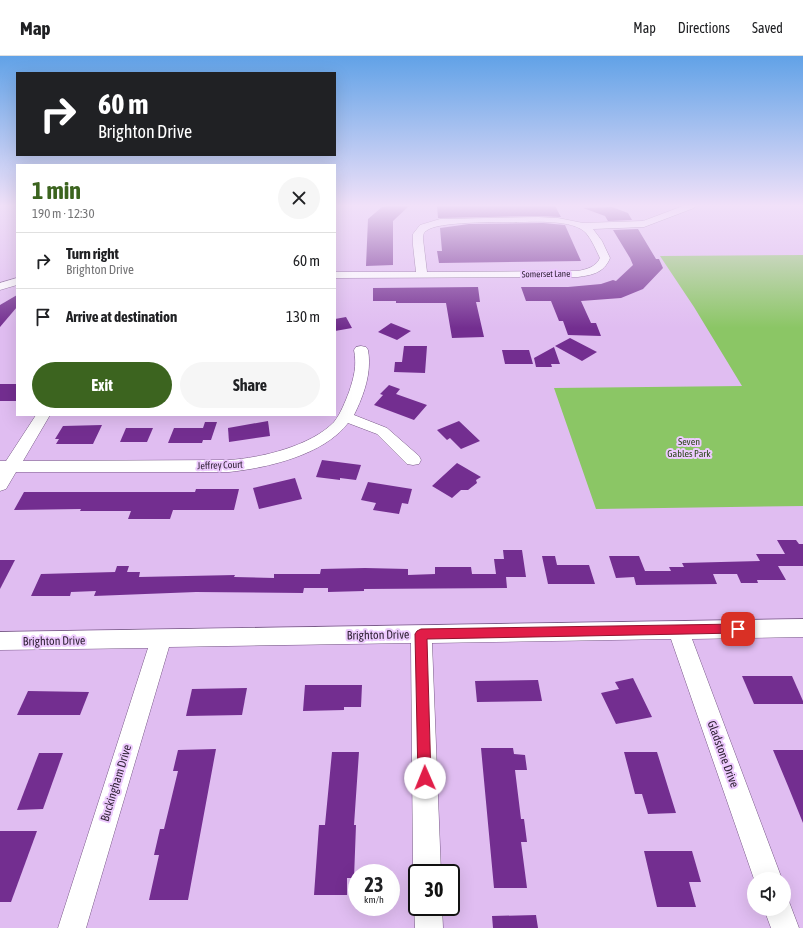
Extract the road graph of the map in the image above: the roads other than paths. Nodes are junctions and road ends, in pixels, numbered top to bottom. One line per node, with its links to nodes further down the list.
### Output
1 (418, 247): 4 (street)
2 (599, 247): 4 (street, Somerset Lane)
3 (336, 275): 4 (street, Somerset Lane)
4 (422, 275)
5 (16, 281): 6 (street)
6 (0, 287)
7 (361, 350): 9 (street, Jeffrey Court)
8 (43, 416): 11 (street)
9 (346, 417): 10 (street); 11 (street, Jeffrey Court)
10 (413, 460)
11 (5, 468): 12 (street)
12 (0, 485)
13 (803, 628): 14 (street, Brighton Drive)
14 (678, 630): 15 (street, Brighton Drive); 19 (street, Gladstone Drive)
15 (421, 634): 16 (street, Brighton Drive); 18 (street)
16 (161, 639): 17 (street, Brighton Drive); 22 (street, Buckingham Drive)
17 (0, 642)
18 (427, 864)
19 (765, 872)
20 (428, 916): 23 (street)
21 (781, 916): 24 (street)
22 (72, 928)
23 (429, 928)
24 (785, 928)

